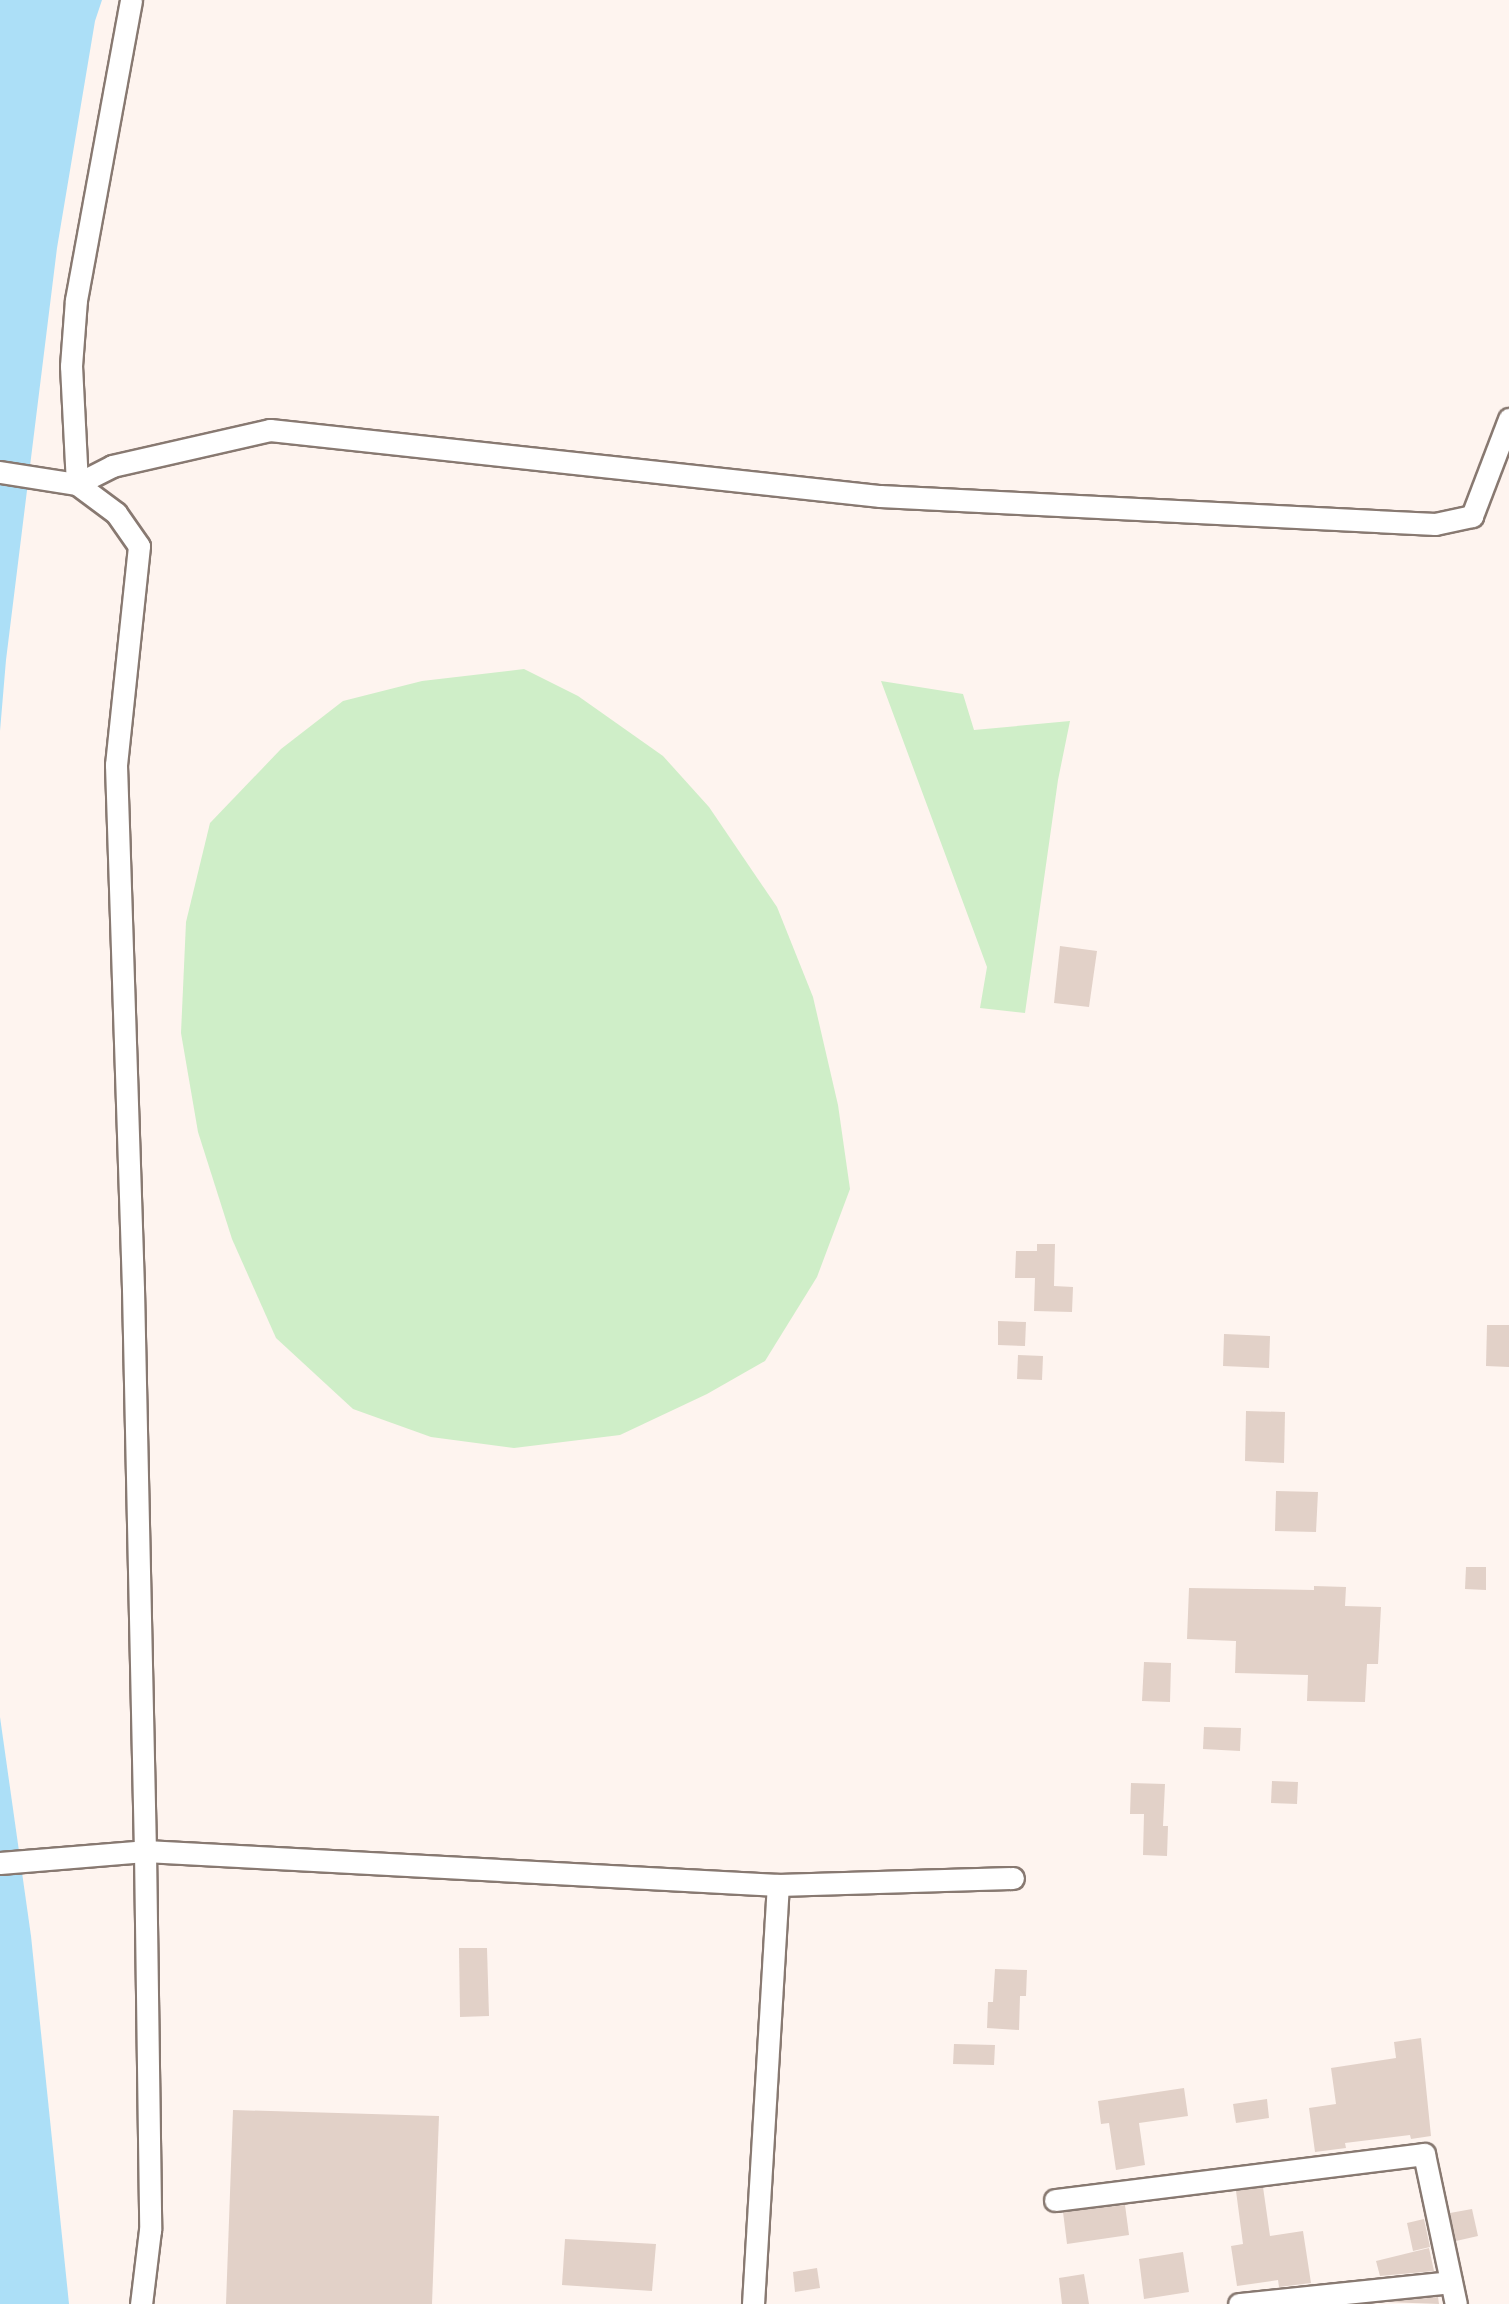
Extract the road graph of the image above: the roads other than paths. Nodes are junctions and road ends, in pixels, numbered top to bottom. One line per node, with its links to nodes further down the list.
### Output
1 (131, 0): 4 (street)
2 (1509, 419): 4 (street)
3 (0, 472): 4 (street)
4 (67, 483): 5 (street)
5 (145, 1851): 6 (street); 8 (street); 11 (street)
6 (0, 1863)
7 (1013, 1878): 8 (street)
8 (778, 1885): 12 (street)
9 (1055, 2200): 10 (street)
10 (1451, 2282): 13 (street); 14 (street)
11 (141, 2304)
12 (753, 2304)
13 (1239, 2304)
14 (1456, 2304)

